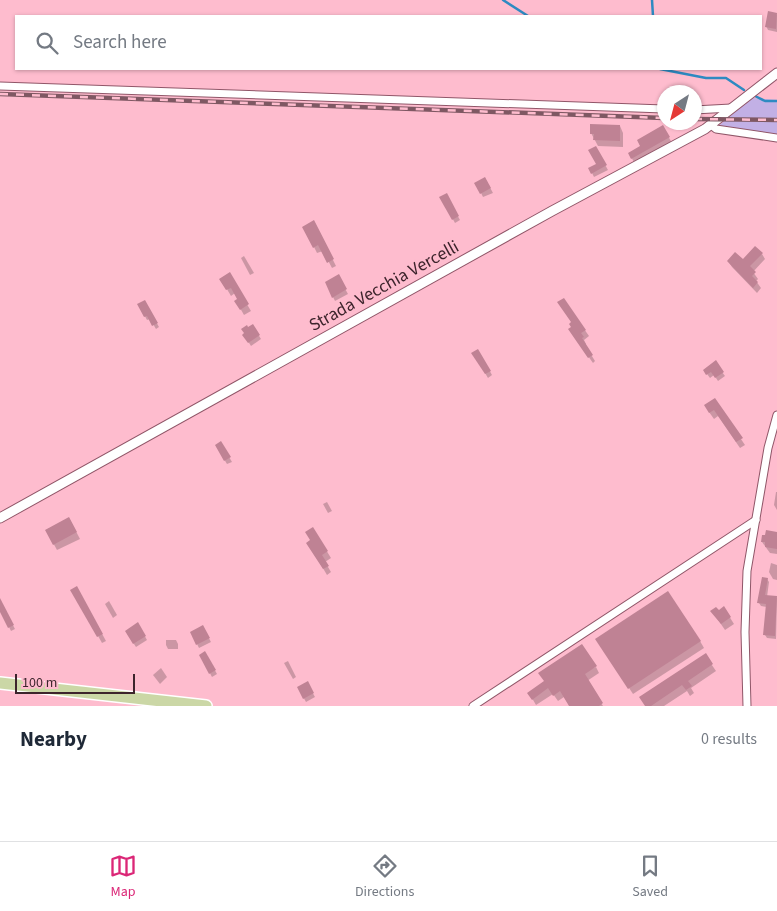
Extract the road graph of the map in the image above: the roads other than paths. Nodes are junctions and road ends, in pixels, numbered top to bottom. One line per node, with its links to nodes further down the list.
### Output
1 (777, 73): 3 (street, Strada Vecchia Vercelli)
2 (0, 86): 4 (street)
3 (731, 108): 5 (street); 6 (street, Strada Vecchia Vercelli)
4 (657, 109)
5 (702, 110)
6 (711, 125): 7 (street); 9 (street, Strada Vecchia Vercelli)
7 (777, 138)
8 (777, 415): 10 (street)
9 (0, 518)
10 (756, 520): 13 (street); 14 (street)
11 (0, 682): 12 (main road)
12 (206, 706)
13 (473, 706)
14 (747, 706)

